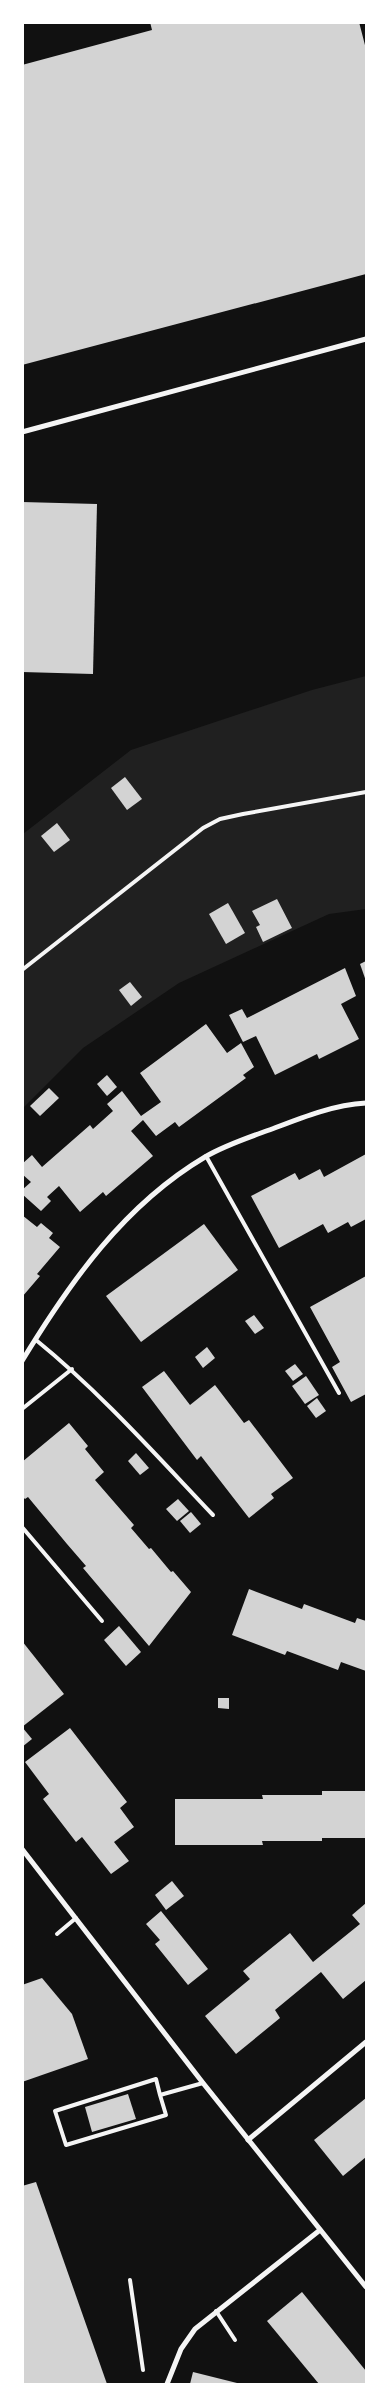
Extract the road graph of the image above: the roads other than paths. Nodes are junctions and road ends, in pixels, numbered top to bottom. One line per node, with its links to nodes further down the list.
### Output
1 (366, 339): 2 (street)
2 (22, 432)
3 (366, 792): 4 (lane)
4 (22, 970)
5 (366, 1103): 6 (street)
6 (206, 1156): 7 (street); 10 (lane)
7 (36, 1340): 8 (street); 9 (lane)
8 (22, 1362)
9 (72, 1369): 11 (lane); 12 (lane)
10 (339, 1393)
11 (22, 1409)
12 (213, 1515)
13 (22, 1527): 14 (lane)
14 (102, 1621)
15 (22, 1849): 16 (street)
16 (76, 1918): 17 (lane); 19 (street)
17 (57, 1934)
18 (366, 2042): 21 (street)
19 (202, 2083): 20 (lane); 21 (street)
20 (160, 2095): 20 (lane)
21 (248, 2140): 22 (street)
22 (320, 2230): 24 (street); 25 (street)
23 (130, 2280): 27 (lane)
24 (366, 2287)
25 (216, 2311): 26 (lane); 28 (street)
26 (235, 2340)
27 (144, 2370)
28 (167, 2384)

